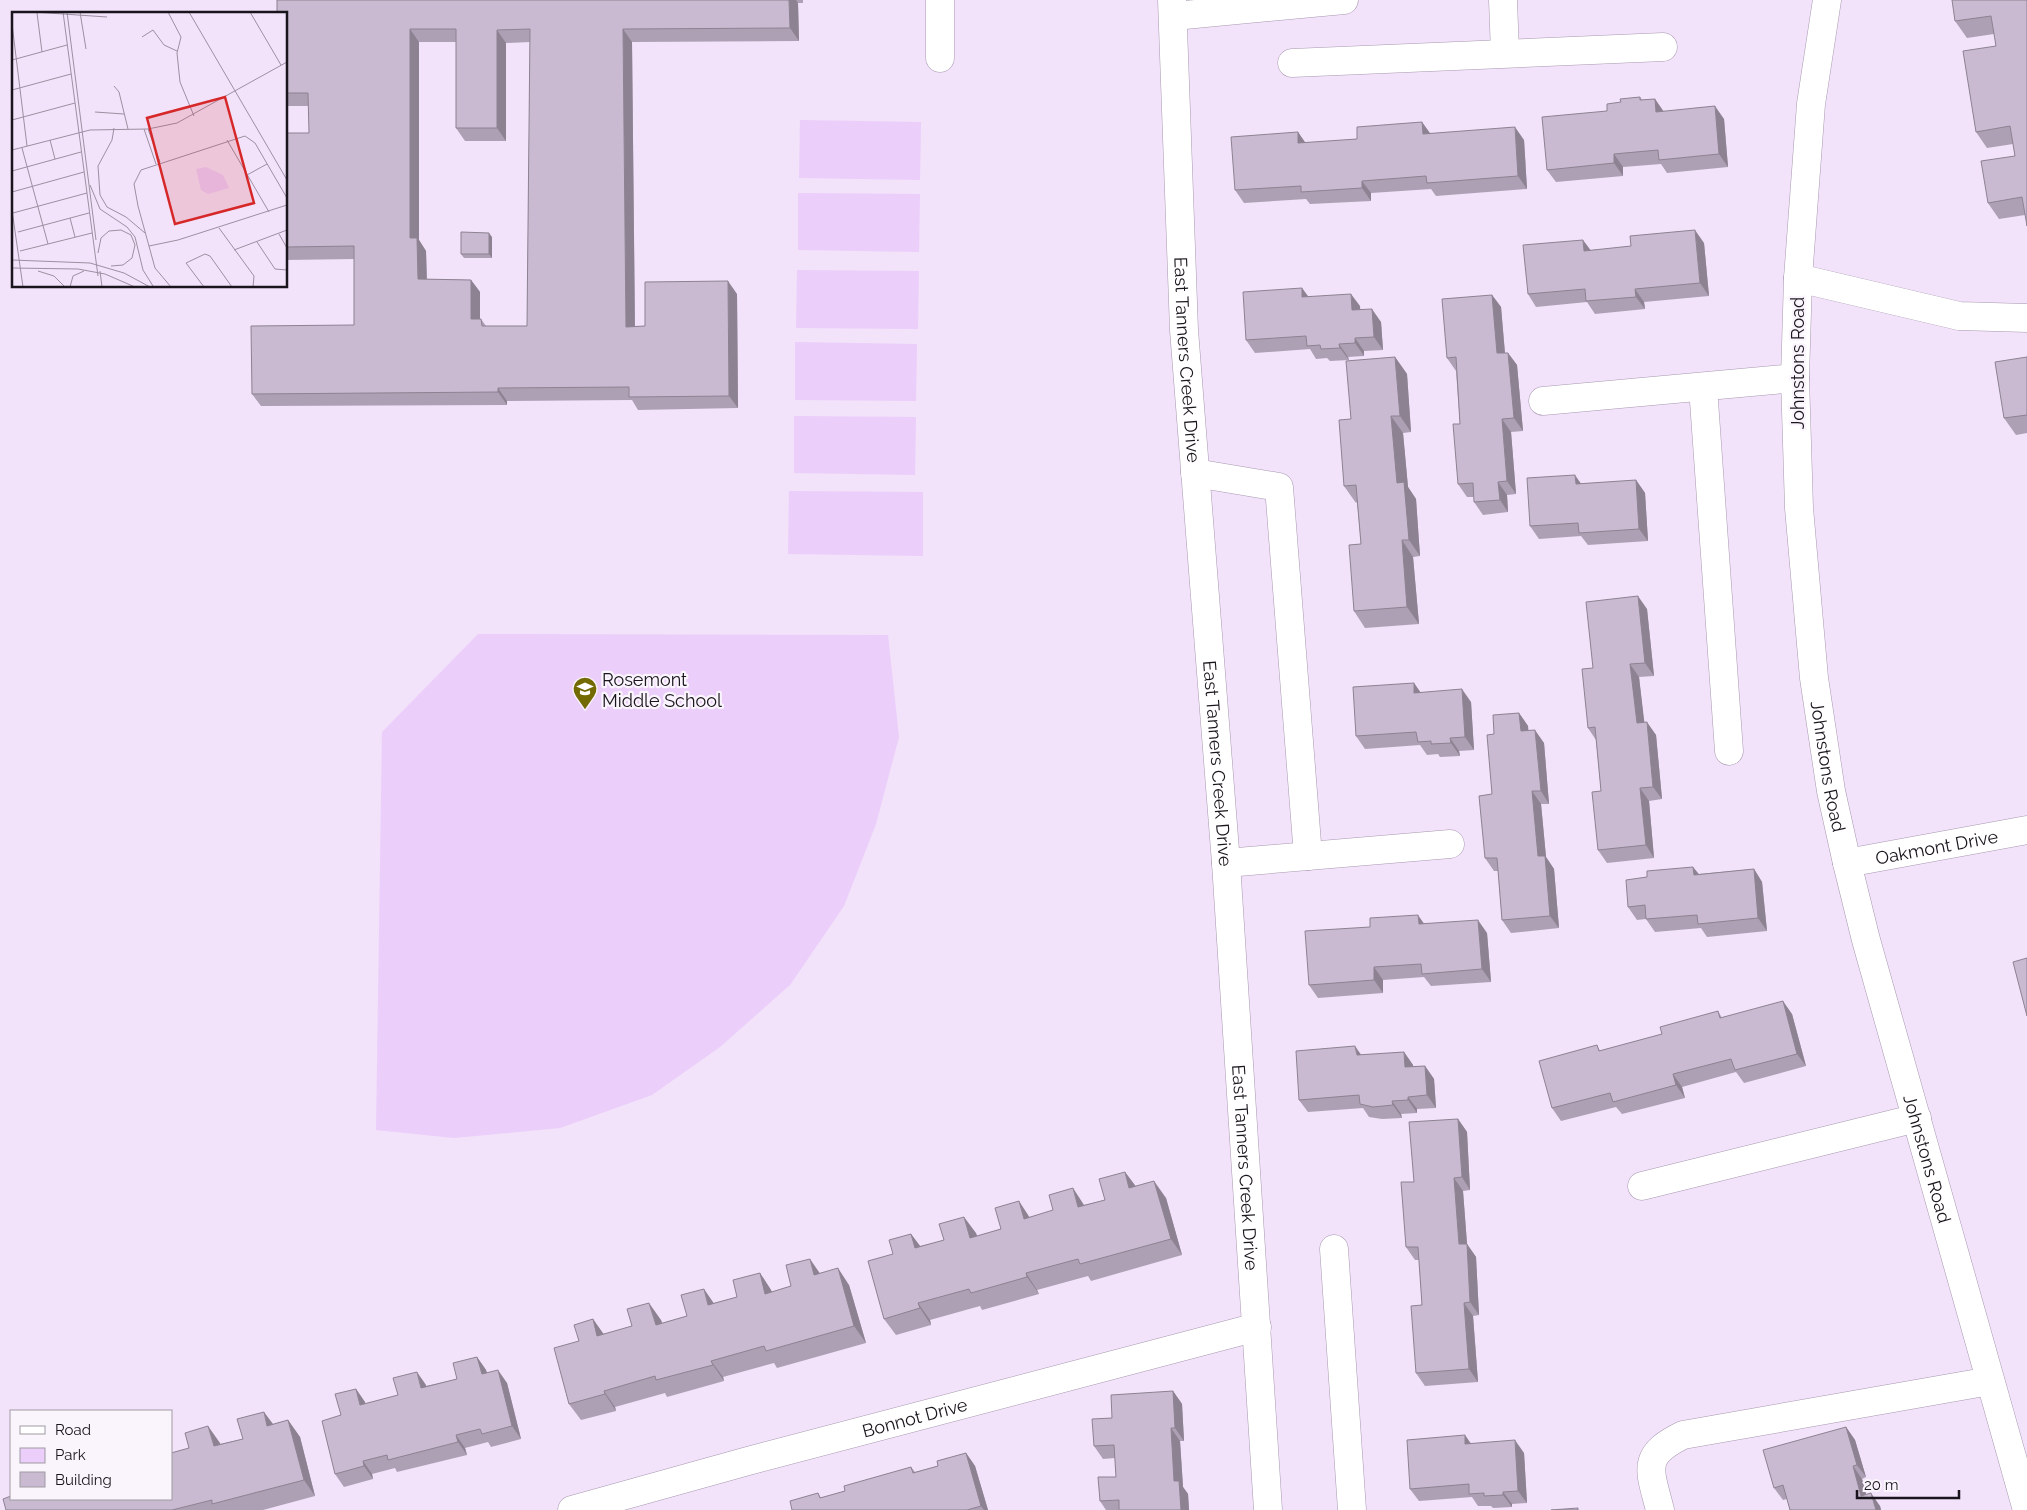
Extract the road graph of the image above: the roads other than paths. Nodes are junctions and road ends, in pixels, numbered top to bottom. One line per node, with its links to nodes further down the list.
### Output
1 (940, 0): 8 (street)
2 (1344, 0): 5 (street)
3 (1504, 0): 7 (street)
4 (1827, 0): 10 (street, Johnstons Road)
5 (1173, 8): 15 (street, East Tanners Creek Drive)
6 (1663, 47): 7 (street)
7 (1505, 53): 9 (street)
8 (940, 58)
9 (1292, 63)
10 (1798, 278): 11 (street); 12 (street, Johnstons Road)
11 (2027, 318)
12 (1795, 378): 13 (street); 21 (street, Johnstons Road)
13 (1703, 387): 14 (street); 16 (street)
14 (1543, 401)
15 (1195, 473): 19 (street); 20 (street, East Tanners Creek Drive)
16 (1729, 751)
17 (2027, 830): 21 (street, Oakmont Drive)
18 (1450, 844): 19 (street)
19 (1308, 856): 20 (street)
20 (1226, 863): 25 (street, East Tanners Creek Drive)
21 (1846, 863): 22 (street, Johnstons Road)
22 (1917, 1118): 23 (street); 26 (street, Johnstons Road)
23 (1642, 1186)
24 (1334, 1249): 29 (street)
25 (1257, 1327): 27 (street, Bonnot Drive); 28 (street, East Tanners Creek Drive)
26 (1990, 1381): 30 (street); 31 (street, Johnstons Road)
27 (572, 1510)
28 (1268, 1510)
29 (1352, 1510)
30 (1660, 1510)
31 (2027, 1510)

